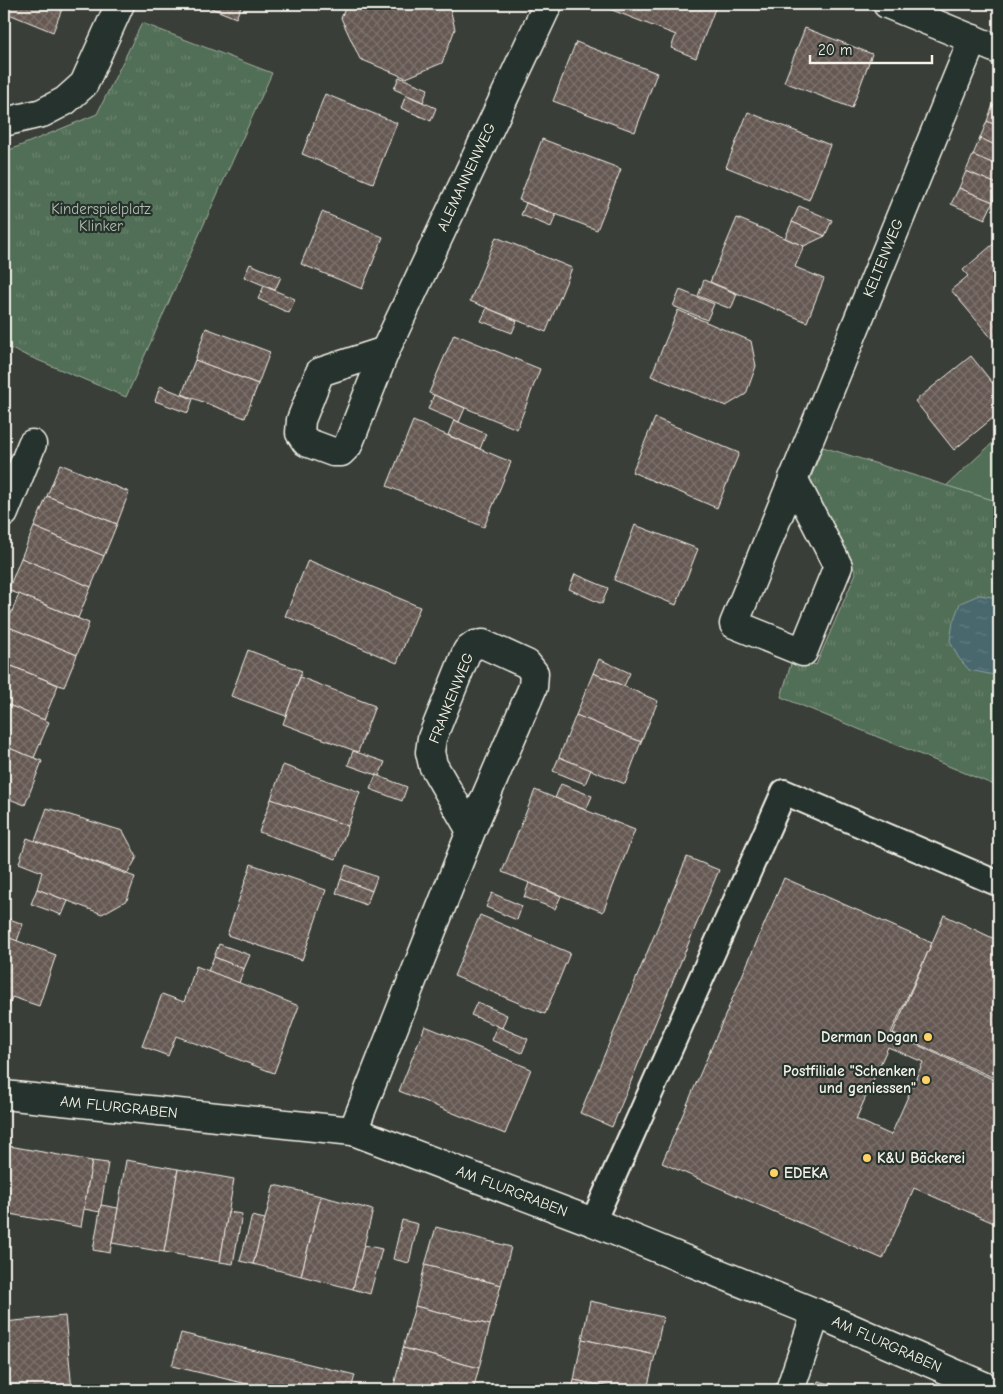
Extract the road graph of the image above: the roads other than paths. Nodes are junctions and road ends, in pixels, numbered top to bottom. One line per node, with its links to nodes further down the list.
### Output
1 (120, 4): 6 (street)
2 (548, 4): 7 (street, ALEMANNENWEG)
3 (887, 4): 4 (street)
4 (973, 39): 5 (street); 9 (street, KELTENWEG)
5 (999, 50)
6 (4, 122)
7 (385, 351)
8 (32, 444): 10 (street)
9 (793, 478): 9 (street, KELTENWEG)
10 (4, 513)
11 (471, 831): 11 (street, FRANKENWEG); 14 (street, FRANKENWEG)
12 (999, 884): 15 (lane)
13 (4, 1096): 14 (street, AM FLURGRABEN)
14 (353, 1131): 15 (street, AM FLURGRABEN)
15 (593, 1222): 16 (street, AM FLURGRABEN)
16 (816, 1313): 17 (street); 18 (street, AM FLURGRABEN)
17 (790, 1390)
18 (993, 1390)

